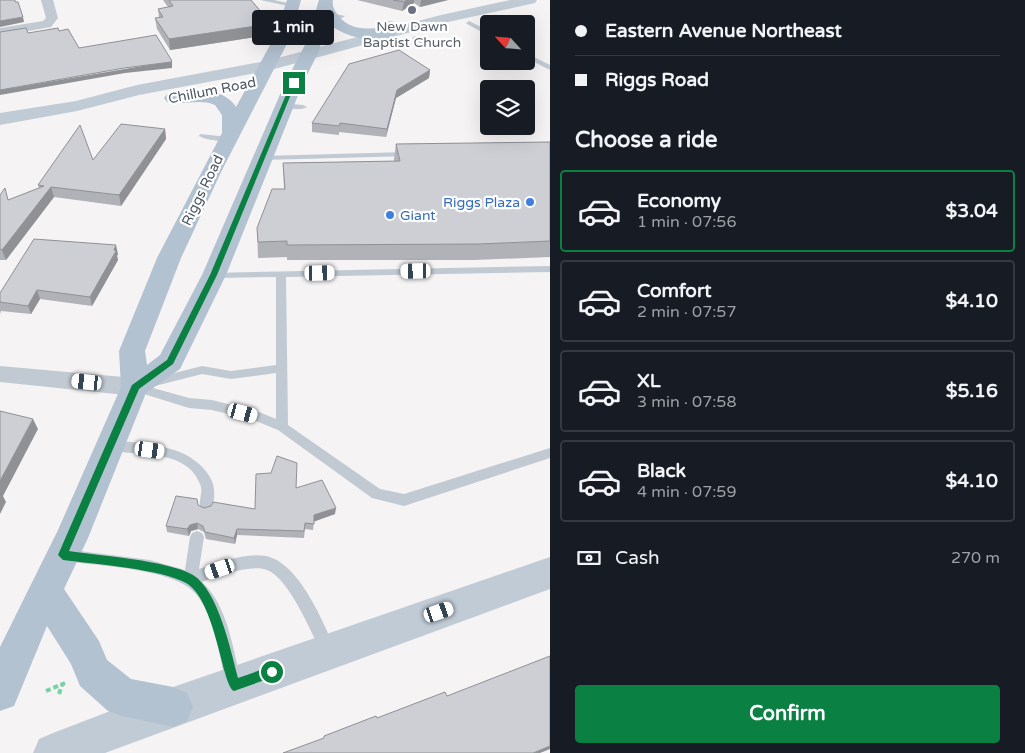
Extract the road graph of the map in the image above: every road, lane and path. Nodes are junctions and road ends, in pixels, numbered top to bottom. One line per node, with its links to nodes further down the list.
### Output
1 (47, 0): 9 (street)
2 (263, 0): 4 (lane)
3 (519, 1): 6 (street, Chillum Road); 7 (street, Chillum Road)
4 (293, 3): 14 (main road, Riggs Road)
5 (331, 9): 7 (main road); 10 (main road)
6 (469, 23): 8 (lane); 13 (street, Chillum Road)
7 (393, 28): 10 (street, Chillum Road)
8 (480, 29)
9 (0, 32)
10 (311, 54): 13 (main road); 14 (street, Chillum Road)
11 (535, 60): 12 (lane)
12 (550, 68)
13 (302, 70): 14 (street, Chillum Road); 16 (main road)
14 (263, 74): 15 (street, Chillum Road); 17 (street, Chillum Road); 21 (main road, Riggs Road)
15 (172, 98): 17 (street, Chillum Road); 21 (main road)
16 (285, 105): 18 (lane); 23 (main road)
17 (77, 106): 19 (street, Chillum Road)
18 (303, 108)
19 (0, 119)
20 (203, 136): 21 (lane)
21 (230, 136): 29 (main road, Riggs Road)
22 (417, 154): 23 (lane)
23 (262, 158): 26 (main road)
24 (550, 269): 25 (lane)
25 (282, 274): 26 (lane); 27 (lane)
26 (214, 275): 29 (main road)
27 (282, 368): 29 (lane); 30 (lane)
28 (0, 374): 29 (street)
29 (135, 387): 30 (lane); 31 (main road, Riggs Road)
30 (282, 427): 32 (lane)
31 (111, 445): 33 (lane); 35 (main road, Riggs Road)
32 (550, 453)
33 (206, 507)
34 (197, 537): 37 (lane)
35 (63, 555): 37 (lane); 38 (main road, Riggs Road)
36 (550, 573): 39 (street)
37 (190, 579): 39 (lane); 42 (lane)
38 (45, 591): 44 (main road, Riggs Road); 46 (main road)
39 (328, 652): 42 (street)
40 (70, 680): 41 (path)
41 (62, 685): 43 (path); 45 (path)
42 (234, 685): 46 (street)
43 (46, 691)
44 (0, 692)
45 (59, 694)
46 (173, 707): 47 (street)
47 (54, 753)

